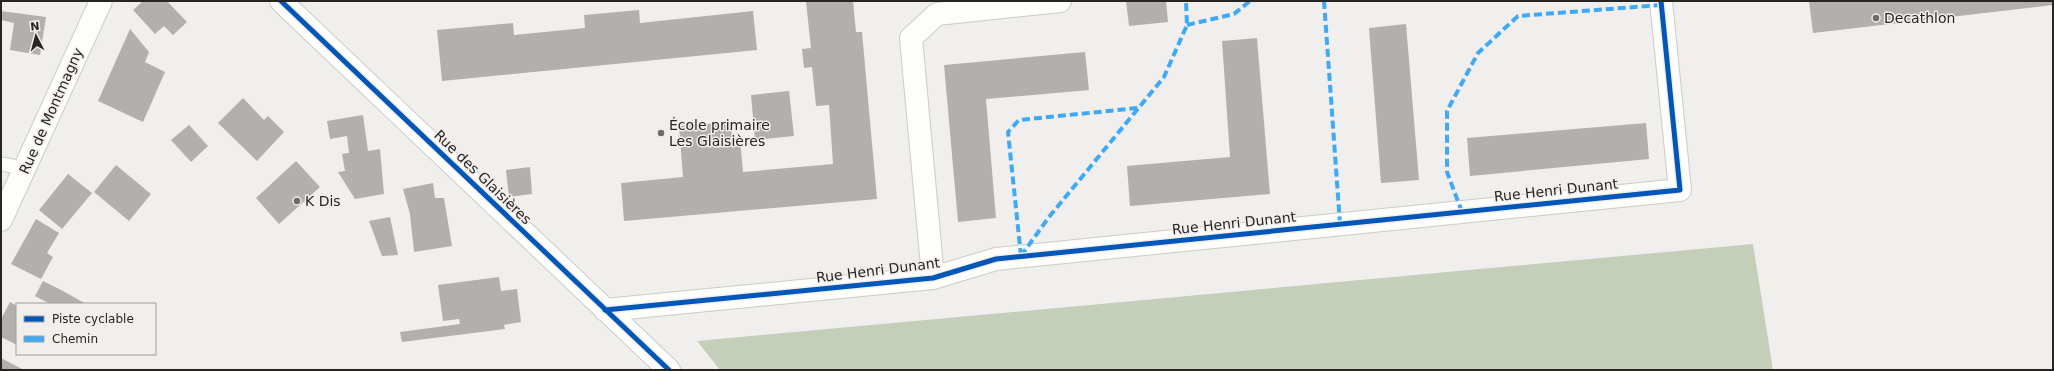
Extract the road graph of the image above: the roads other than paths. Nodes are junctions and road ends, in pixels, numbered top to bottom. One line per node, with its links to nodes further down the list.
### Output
1 (101, 1): 6 (street, Rue de Montmagny)
2 (281, 1): 9 (street, Rue des Glaisières)
3 (1060, 1): 8 (street, Rue Henri Dunant)
4 (1661, 1): 8 (street, Rue Henri Dunant)
5 (1, 164): 6 (lane)
6 (25, 168): 7 (street, Rue de Montmagny)
7 (1, 220)
8 (933, 278): 9 (street, Rue Henri Dunant)
9 (605, 310): 10 (street, Rue des Glaisières)
10 (669, 370)

